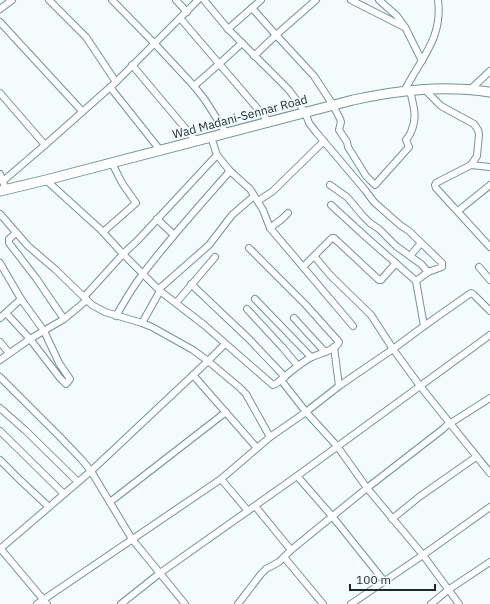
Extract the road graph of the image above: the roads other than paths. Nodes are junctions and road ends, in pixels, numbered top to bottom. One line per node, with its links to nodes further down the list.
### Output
1 (12, 0): 13 (street)
2 (49, 0): 27 (street)
3 (112, 0): 21 (street)
4 (176, 0): 14 (street)
5 (198, 0): 14 (street)
6 (204, 0): 18 (street)
7 (261, 0): 12 (street)
8 (316, 0): 19 (street)
9 (351, 0): 17 (street)
10 (379, 0): 17 (street)
11 (438, 0): 23 (street)
12 (252, 8): 18 (street); 19 (street)
13 (0, 9)
14 (186, 12): 15 (street)
15 (180, 18): 21 (street); 24 (street)
16 (0, 22): 36 (street)
17 (406, 27): 23 (street)
18 (228, 29): 20 (street)
19 (276, 35): 22 (street); 35 (street)
20 (242, 43): 22 (street); 24 (street)
21 (155, 44): 25 (street); 28 (street)
22 (254, 56): 37 (street)
23 (422, 61): 32 (street)
24 (219, 64): 28 (street); 38 (street)
25 (132, 65): 27 (street); 41 (street)
26 (490, 71): 31 (street)
27 (116, 82): 29 (street)
28 (194, 86): 39 (street)
29 (110, 87): 36 (street); 44 (street)
30 (424, 89): 31 (highway, Wad Madani-Sennar Road); 32 (highway, Wad Madani-Sennar Road); 47 (street)
31 (471, 89): 33 (highway, Wad Madani-Sennar Road)
32 (407, 90): 35 (highway, Wad Madani-Sennar Road); 35 (street)
33 (490, 92)
34 (0, 93): 43 (street)
35 (333, 105): 37 (highway, Wad Madani-Sennar Road)
36 (82, 111): 43 (street)
37 (305, 112): 38 (highway, Wad Madani-Sennar Road); 42 (street)
38 (269, 122): 39 (highway, Wad Madani-Sennar Road)
39 (226, 133): 40 (highway, Wad Madani-Sennar Road)
40 (211, 137): 41 (highway, Wad Madani-Sennar Road); 45 (street)
41 (196, 141): 44 (highway, Wad Madani-Sennar Road)
42 (324, 141): 56 (street); 66 (street)
43 (45, 145): 54 (street)
44 (160, 150): 46 (highway, Wad Madani-Sennar Road)
45 (217, 155): 49 (street); 61 (street)
46 (112, 163): 51 (highway, Wad Madani-Sennar Road); 63 (street)
47 (471, 164): 48 (street); 58 (street)
48 (490, 168)
49 (230, 171): 55 (street); 65 (street)
50 (0, 174): 54 (street)
51 (46, 180): 54 (highway, Wad Madani-Sennar Road); 63 (street)
52 (330, 185): 71 (street)
53 (490, 185): 58 (street)
54 (3, 187)
55 (254, 196): 56 (street); 82 (street)
56 (258, 201): 62 (street)
57 (331, 205): 74 (street)
58 (458, 212): 68 (street)
59 (288, 213): 62 (street)
60 (0, 214): 64 (street)
61 (157, 219): 65 (street); 69 (street)
62 (270, 228): 75 (street)
63 (103, 232): 69 (street)
64 (16, 233): 85 (street); 93 (street)
65 (174, 234): 78 (street)
66 (421, 243): 71 (street); 77 (street)
67 (249, 248): 102 (street)
68 (490, 248)
69 (123, 254): 78 (street); 85 (street)
70 (314, 256): 74 (street); 75 (street); 103 (street)
71 (410, 256): 77 (street)
72 (215, 257): 81 (street)
73 (0, 263): 84 (street)
74 (396, 263): 80 (street)
75 (303, 267): 95 (street)
76 (479, 267): 79 (street)
77 (428, 272): 80 (street)
78 (142, 274): 82 (street); 90 (street)
79 (490, 280)
80 (416, 281): 96 (street)
81 (191, 284): 86 (street); 112 (street)
82 (159, 290): 86 (street); 94 (street)
83 (255, 298): 106 (street)
84 (21, 299): 89 (street); 97 (street)
85 (86, 299): 90 (street); 93 (street)
86 (176, 303): 101 (street)
87 (247, 309): 109 (street)
88 (490, 311): 96 (street)
89 (6, 313): 91 (street); 99 (street)
90 (116, 316): 94 (street)
91 (0, 318)
92 (294, 318): 104 (street)
93 (64, 319): 97 (street)
94 (142, 322): 108 (street)
95 (354, 326)
96 (424, 326): 103 (street)
97 (44, 331): 99 (street); 99 (street)
98 (490, 335): 114 (street)
99 (30, 339): 105 (street)
100 (0, 342): 105 (street)
101 (225, 344): 108 (street); 112 (street)
102 (334, 347): 104 (street); 113 (street)
103 (393, 349): 113 (street); 114 (street)
104 (325, 352): 106 (street)
105 (9, 353): 107 (street)
106 (311, 357): 109 (street)
107 (0, 360)
108 (208, 361): 110 (street); 121 (street)
109 (298, 366): 112 (street)
110 (193, 375): 117 (street); 126 (street)
111 (0, 378): 126 (street)
112 (283, 378): 118 (street)
113 (339, 386): 118 (street)
114 (420, 386): 119 (street); 122 (street)
115 (490, 398): 119 (street)
116 (0, 408): 130 (street)
117 (226, 412): 123 (street); 133 (street)
118 (306, 412): 121 (street); 122 (street)
119 (450, 424): 124 (street); 131 (street)
120 (0, 431): 132 (street)
121 (270, 437): 123 (street)
122 (337, 446): 128 (street); 131 (street)
123 (257, 448): 129 (street)
124 (476, 457): 127 (street); 139 (street)
125 (0, 460): 135 (street)
126 (91, 471): 130 (street); 133 (street)
127 (490, 473)
128 (297, 476): 134 (street); 138 (street)
129 (221, 479): 137 (street); 140 (street)
130 (78, 482): 132 (street)
131 (367, 488): 138 (street); 139 (street)
132 (64, 494): 135 (street)
133 (110, 502): 140 (street)
134 (255, 506): 137 (street); 142 (street)
135 (49, 507): 141 (street)
136 (490, 507): 143 (street)
137 (248, 511): 146 (street)
138 (332, 516): 142 (street); 147 (street)
139 (392, 519): 143 (street)
140 (132, 539): 146 (street); 149 (street)
141 (0, 548): 149 (street)
142 (290, 550): 144 (street)
143 (423, 555): 147 (street); 148 (street)
144 (284, 557): 153 (street); 154 (street)
145 (490, 562): 148 (street)
146 (160, 573): 151 (street); 152 (street)
147 (384, 581): 155 (street)
148 (448, 590): 156 (street); 157 (street)
149 (46, 602): 150 (street)
150 (37, 604)
151 (121, 604)
152 (185, 604)
153 (238, 604)
154 (323, 604)
155 (351, 604)
156 (431, 604)
157 (459, 604)

